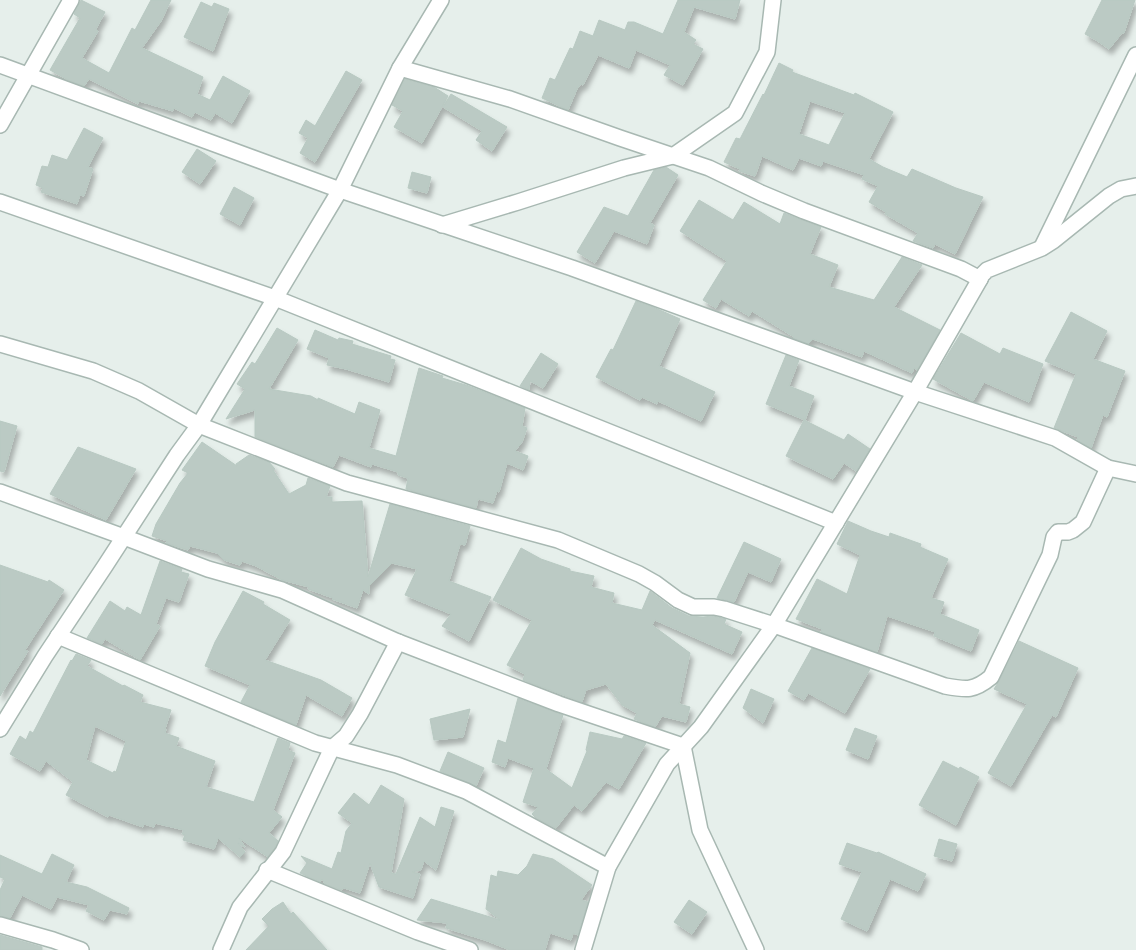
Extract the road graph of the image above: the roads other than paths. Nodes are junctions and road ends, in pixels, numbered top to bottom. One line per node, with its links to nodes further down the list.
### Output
1 (71, 0): 7 (street)
2 (441, 0): 6 (street)
3 (773, 0): 9 (street)
4 (1136, 55): 14 (street)
5 (0, 64): 7 (street)
6 (400, 68): 9 (street); 11 (street)
7 (29, 75): 8 (street); 11 (street)
8 (0, 125)
9 (672, 156): 13 (street); 15 (street)
10 (1136, 186): 14 (street)
11 (340, 190): 13 (street); 16 (street)
12 (0, 202): 16 (street)
13 (442, 225): 18 (street)
14 (1042, 248): 15 (street)
15 (980, 279): 18 (street)
16 (275, 298): 19 (street); 23 (street)
17 (0, 344): 19 (street)
18 (915, 392): 20 (street); 23 (street)
19 (199, 425): 24 (street); 25 (street)
20 (1108, 468): 21 (street); 25 (street)
21 (1136, 474)
22 (0, 492): 24 (street)
23 (836, 523): 25 (street)
24 (124, 537): 26 (street); 27 (street)
25 (774, 625): 29 (street)
26 (58, 636): 28 (street); 30 (street)
27 (398, 642): 29 (street); 30 (street)
28 (0, 730)
29 (683, 746): 31 (street); 38 (street)
30 (332, 748): 31 (street); 32 (street)
31 (608, 867): 37 (street)
32 (267, 870): 35 (street); 36 (street)
33 (0, 925): 34 (street)
34 (81, 950)
35 (221, 950)
36 (470, 950)
37 (583, 950)
38 (756, 950)

